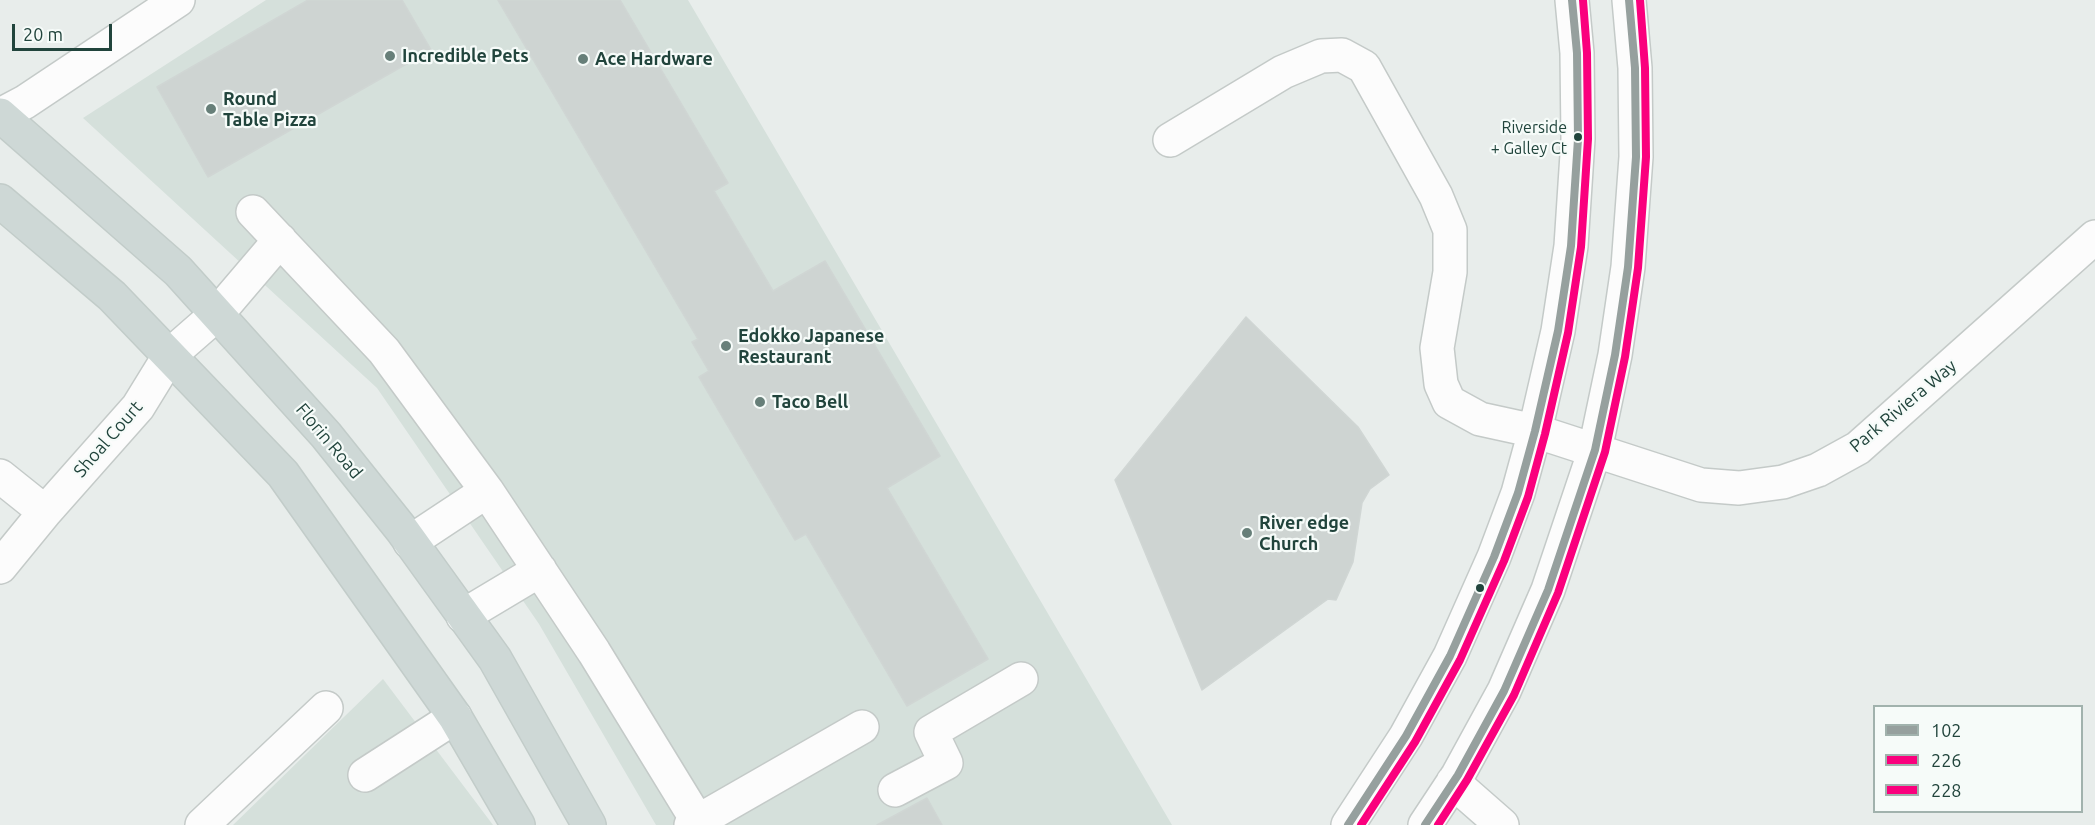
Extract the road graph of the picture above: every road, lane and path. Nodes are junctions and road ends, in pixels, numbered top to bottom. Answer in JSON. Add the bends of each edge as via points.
{"nodes":[{"id":1,"x":178,"y":0,"type":"edge"},
{"id":2,"x":1572,"y":0,"type":"edge"},
{"id":3,"x":1629,"y":0,"type":"edge"},
{"id":4,"x":0,"y":115,"type":"edge"},
{"id":5,"x":1170,"y":140,"type":"dead end"},
{"id":6,"x":0,"y":201,"type":"edge"},
{"id":7,"x":253,"y":212,"type":"dead end"},
{"id":8,"x":280,"y":240,"type":"junction"},
{"id":9,"x":2090,"y":252,"type":"edge"},
{"id":10,"x":217,"y":314,"type":"junction"},
{"id":11,"x":170,"y":355,"type":"junction"},
{"id":12,"x":1535,"y":431,"type":"junction"},
{"id":13,"x":1595,"y":450,"type":"junction"},
{"id":14,"x":0,"y":476,"type":"edge"},
{"id":15,"x":487,"y":491,"type":"junction"},
{"id":16,"x":45,"y":512,"type":"junction"},
{"id":17,"x":410,"y":542,"type":"junction"},
{"id":18,"x":0,"y":567,"type":"edge"},
{"id":19,"x":540,"y":570,"type":"junction"},
{"id":20,"x":463,"y":616,"type":"junction"},
{"id":21,"x":1021,"y":679,"type":"dead end"},
{"id":22,"x":327,"y":708,"type":"dead end"},
{"id":23,"x":455,"y":717,"type":"junction"},
{"id":24,"x":862,"y":728,"type":"dead end"},
{"id":25,"x":365,"y":775,"type":"dead end"},
{"id":26,"x":1453,"y":782,"type":"junction"},
{"id":27,"x":895,"y":790,"type":"dead end"},
{"id":28,"x":696,"y":823,"type":"edge"},
{"id":29,"x":202,"y":825,"type":"edge"},
{"id":30,"x":518,"y":825,"type":"edge"},
{"id":31,"x":589,"y":825,"type":"edge"},
{"id":32,"x":1348,"y":825,"type":"edge"},
{"id":33,"x":1425,"y":825,"type":"edge"},
{"id":34,"x":1503,"y":825,"type":"edge"}],
"edges":[{"from":1,"to":4,"type":"street"},
{"from":2,"to":12,"type":"street","via":[[1578,139],[1571,246],[1558,331]]},
{"from":3,"to":13,"type":"street","via":[[1636,158],[1628,267]]},
{"from":4,"to":10,"type":"main road","name":"Florin Road","via":[[140,235]]},
{"from":5,"to":12,"type":"street","name":"Park Riviera Way","via":[[1283,72],[1321,56],[1342,55],[1364,67],[1436,196],[1450,230],[1450,272],[1437,348],[1441,384],[1449,402],[1480,419]]},
{"from":6,"to":11,"type":"main road","via":[[112,296]]},
{"from":7,"to":8,"type":"street"},
{"from":8,"to":10,"type":"street","name":"Shoal Court"},
{"from":8,"to":15,"type":"street","via":[[384,351]]},
{"from":9,"to":13,"type":"street","name":"Park Riviera Way","via":[[1858,448],[1818,470],[1772,484],[1739,488],[1701,485]]},
{"from":10,"to":11,"type":"street","name":"Shoal Court"},
{"from":10,"to":17,"type":"main road","name":"Florin Road","via":[[326,435]]},
{"from":11,"to":16,"type":"street","name":"Shoal Court","via":[[138,407]]},
{"from":11,"to":23,"type":"main road","via":[[283,474]]},
{"from":12,"to":13,"type":"street","name":"Park Riviera Way"},
{"from":12,"to":32,"type":"street","via":[[1518,493],[1494,557],[1450,656],[1406,736]]},
{"from":13,"to":26,"type":"street","via":[[1548,590],[1503,691]]},
{"from":14,"to":16,"type":"street"},
{"from":15,"to":17,"type":"street"},
{"from":15,"to":19,"type":"street"},
{"from":16,"to":18,"type":"street","name":"Shoal Court"},
{"from":17,"to":20,"type":"main road","name":"Florin Road"},
{"from":19,"to":20,"type":"street"},
{"from":19,"to":28,"type":"street"},
{"from":20,"to":31,"type":"main road","name":"Florin Road","via":[[495,659]]},
{"from":21,"to":27,"type":"street","via":[[931,732],[946,763]]},
{"from":22,"to":29,"type":"street"},
{"from":23,"to":25,"type":"street"},
{"from":23,"to":30,"type":"main road"},
{"from":24,"to":28,"type":"street"},
{"from":26,"to":33,"type":"street"},
{"from":26,"to":34,"type":"street"}]}
